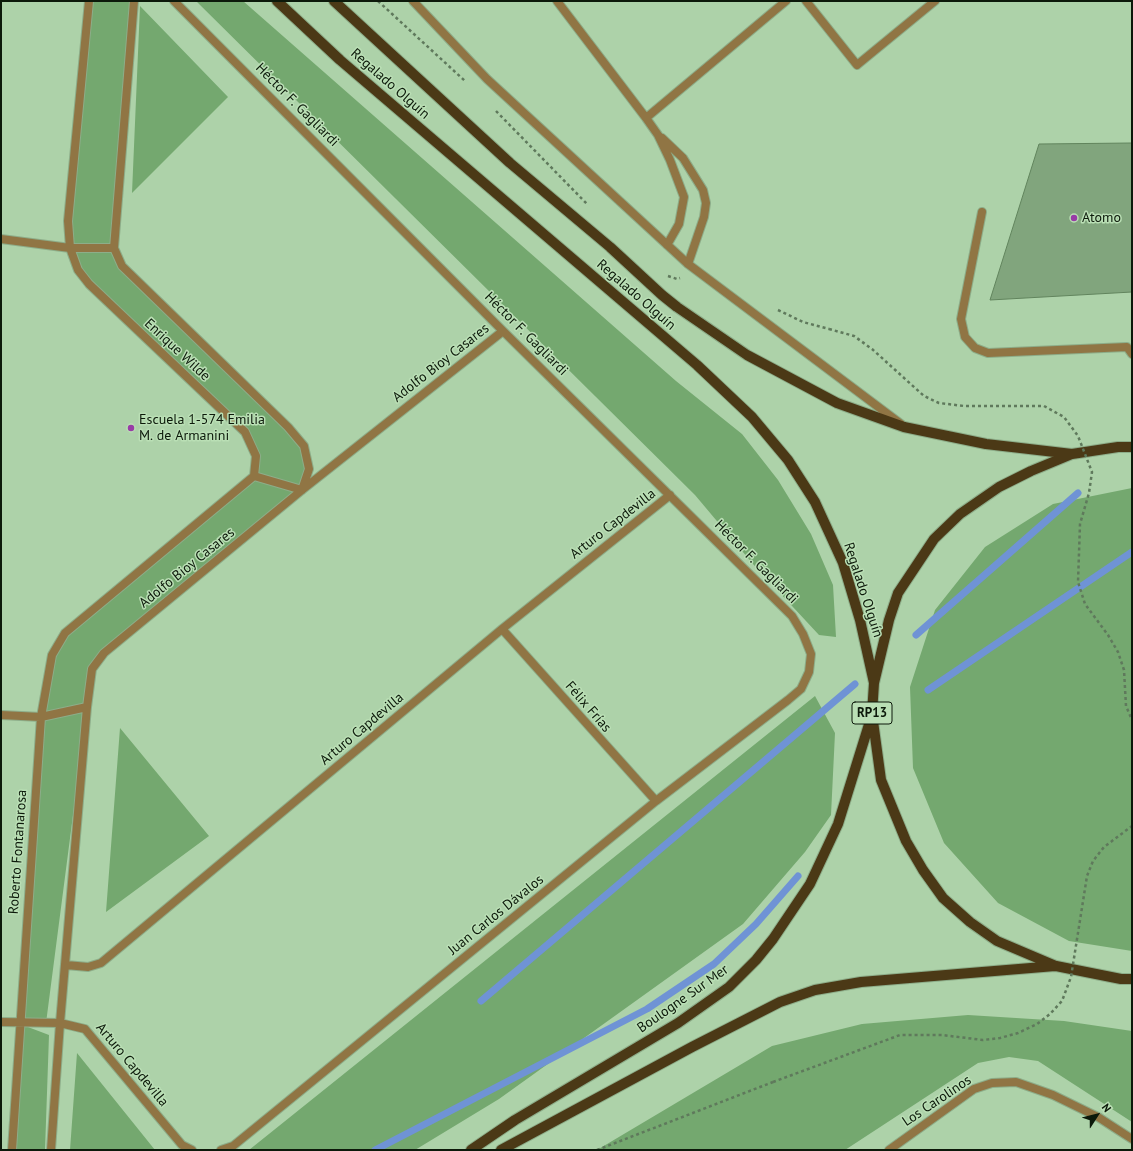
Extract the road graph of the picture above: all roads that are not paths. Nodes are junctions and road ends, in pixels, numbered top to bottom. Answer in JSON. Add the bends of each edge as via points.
{"nodes":[{"id":1,"x":89,"y":1,"type":"edge"},
{"id":2,"x":134,"y":1,"type":"edge"},
{"id":3,"x":174,"y":1,"type":"edge"},
{"id":4,"x":277,"y":1,"type":"edge"},
{"id":5,"x":334,"y":1,"type":"edge"},
{"id":6,"x":413,"y":1,"type":"edge"},
{"id":7,"x":557,"y":1,"type":"edge"},
{"id":8,"x":786,"y":1,"type":"edge"},
{"id":9,"x":806,"y":1,"type":"edge"},
{"id":10,"x":935,"y":1,"type":"edge"},
{"id":11,"x":646,"y":118,"type":"junction"},
{"id":12,"x":658,"y":135,"type":"junction"},
{"id":13,"x":982,"y":212,"type":"dead end"},
{"id":14,"x":1,"y":238,"type":"edge"},
{"id":15,"x":667,"y":245,"type":"junction"},
{"id":16,"x":70,"y":248,"type":"junction"},
{"id":17,"x":114,"y":248,"type":"junction"},
{"id":18,"x":688,"y":264,"type":"junction"},
{"id":19,"x":503,"y":331,"type":"junction"},
{"id":20,"x":1132,"y":354,"type":"edge"},
{"id":21,"x":904,"y":427,"type":"junction"},
{"id":22,"x":1132,"y":447,"type":"edge"},
{"id":23,"x":1072,"y":454,"type":"junction"},
{"id":24,"x":254,"y":476,"type":"junction"},
{"id":25,"x":302,"y":490,"type":"junction"},
{"id":26,"x":670,"y":495,"type":"junction"},
{"id":27,"x":502,"y":628,"type":"junction"},
{"id":28,"x":874,"y":683,"type":"junction"},
{"id":29,"x":788,"y":700,"type":"joint"},
{"id":30,"x":86,"y":707,"type":"junction"},
{"id":31,"x":872,"y":714,"type":"junction"},
{"id":32,"x":1,"y":715,"type":"edge"},
{"id":33,"x":41,"y":718,"type":"junction"},
{"id":34,"x":656,"y":801,"type":"junction"},
{"id":35,"x":66,"y":965,"type":"junction"},
{"id":36,"x":1056,"y":966,"type":"junction"},
{"id":37,"x":1132,"y":979,"type":"edge"},
{"id":38,"x":1,"y":1022,"type":"edge"},
{"id":39,"x":19,"y":1023,"type":"junction"},
{"id":40,"x":60,"y":1023,"type":"junction"},
{"id":41,"x":1132,"y":1139,"type":"edge"},
{"id":42,"x":12,"y":1150,"type":"edge"},
{"id":43,"x":51,"y":1150,"type":"edge"},
{"id":44,"x":192,"y":1150,"type":"edge"},
{"id":45,"x":221,"y":1150,"type":"edge"},
{"id":46,"x":471,"y":1150,"type":"edge"},
{"id":47,"x":501,"y":1150,"type":"edge"},
{"id":48,"x":889,"y":1150,"type":"edge"}],
"edges":[{"from":1,"to":16,"type":"street","name":"Enrique Wilde","via":[[68,221]]},
{"from":2,"to":17,"type":"street","name":"Enrique Wilde"},
{"from":3,"to":19,"type":"street","name":"Héctor F. Gagliardi"},
{"from":4,"to":28,"type":"main road","name":"Regalado Olguín","via":[[340,60],[697,365],[752,417],[788,460],[815,502],[843,563],[860,620]]},
{"from":5,"to":21,"type":"main road","name":"Regalado Olguín","via":[[510,163],[610,247],[676,307],[747,355],[793,380],[837,402]]},
{"from":6,"to":15,"type":"street","via":[[487,79]]},
{"from":7,"to":11,"type":"street"},
{"from":8,"to":11,"type":"street"},
{"from":9,"to":10,"type":"street","via":[[857,65]]},
{"from":11,"to":12,"type":"street"},
{"from":12,"to":15,"type":"street","via":[[684,197],[679,224]]},
{"from":12,"to":18,"type":"street","via":[[683,158],[703,190],[706,203],[704,217]]},
{"from":13,"to":20,"type":"street","via":[[961,319],[965,337],[975,348],[988,353],[1127,347]]},
{"from":14,"to":16,"type":"street"},
{"from":15,"to":18,"type":"street"},
{"from":16,"to":17,"type":"street"},
{"from":16,"to":24,"type":"street","name":"Enrique Wilde","via":[[78,270],[89,284],[246,432],[256,456]]},
{"from":17,"to":25,"type":"street","name":"Enrique Wilde","via":[[122,266],[288,427],[304,446],[309,469]]},
{"from":18,"to":21,"type":"street"},
{"from":19,"to":25,"type":"street","name":"Adolfo Bioy Casares"},
{"from":19,"to":26,"type":"street","name":"Héctor F. Gagliardi"},
{"from":21,"to":23,"type":"main road","name":"Regalado Olguín","via":[[986,444]]},
{"from":22,"to":23,"type":"main road","number":"RP13","via":[[1118,446]]},
{"from":23,"to":28,"type":"main road","number":"RP13","via":[[999,487],[960,514],[934,539],[898,593],[888,620]]},
{"from":24,"to":25,"type":"street"},
{"from":24,"to":33,"type":"street","name":"Roberto Fontanarosa","via":[[65,633],[52,655]]},
{"from":25,"to":30,"type":"street","name":"Adolfo Bioy Casares","via":[[104,652],[92,669]]},
{"from":26,"to":27,"type":"street","name":"Arturo Capdevilla"},
{"from":26,"to":29,"type":"street","name":"Héctor F. Gagliardi","via":[[792,616],[803,634],[811,654],[809,672],[801,689]]},
{"from":27,"to":34,"type":"street","name":"Félix Frías"},
{"from":27,"to":35,"type":"street","name":"Arturo Capdevilla","via":[[101,963],[88,968]]},
{"from":28,"to":31,"type":"main road","number":"RP13"},
{"from":29,"to":34,"type":"street","name":"Juan Carlos Dávalos"},
{"from":30,"to":33,"type":"street"},
{"from":30,"to":35,"type":"street"},
{"from":31,"to":36,"type":"main road","number":"RP13","via":[[881,780],[906,841],[923,870],[944,898],[970,922],[997,940]]},
{"from":31,"to":46,"type":"main road","name":"Boulogne Sur Mer","number":"RP13","via":[[838,824],[810,884],[756,960],[729,987],[678,1023],[515,1120]]},
{"from":32,"to":33,"type":"street"},
{"from":33,"to":39,"type":"street","name":"Roberto Fontanarosa"},
{"from":34,"to":45,"type":"street","name":"Juan Carlos Dávalos","via":[[233,1146]]},
{"from":35,"to":40,"type":"street"},
{"from":36,"to":37,"type":"main road","number":"RP13"},
{"from":36,"to":47,"type":"main road","number":"RP13","via":[[861,982],[815,990],[780,1002]]},
{"from":38,"to":39,"type":"street","name":"Arturo Capdevilla"},
{"from":39,"to":40,"type":"street","name":"Arturo Capdevilla"},
{"from":39,"to":42,"type":"street","name":"Roberto Fontanarosa"},
{"from":40,"to":43,"type":"street"},
{"from":40,"to":44,"type":"street","name":"Arturo Capdevilla","via":[[85,1029],[182,1146]]},
{"from":41,"to":48,"type":"street","name":"Los Carolinos","via":[[1098,1117],[1053,1095],[1016,1082],[1008,1082],[992,1083],[974,1089]]}]}
